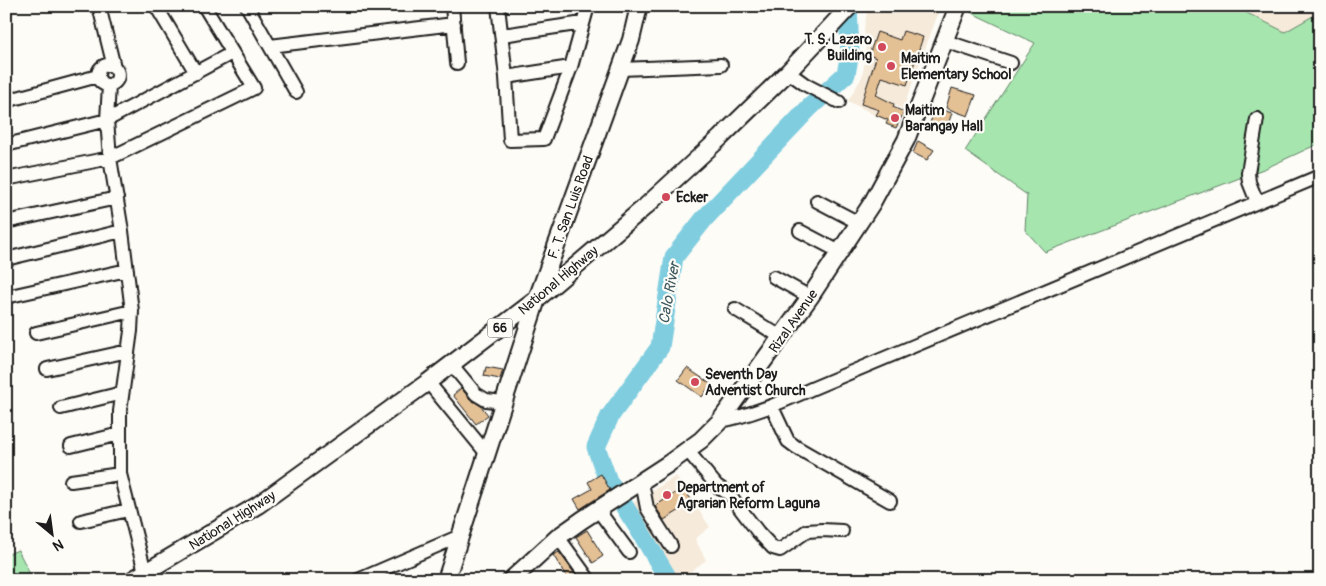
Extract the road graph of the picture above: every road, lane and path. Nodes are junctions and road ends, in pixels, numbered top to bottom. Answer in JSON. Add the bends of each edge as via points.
{"nodes":[{"id":1,"x":99,"y":6,"type":"edge"},
{"id":2,"x":156,"y":6,"type":"edge"},
{"id":3,"x":204,"y":6,"type":"edge"},
{"id":4,"x":247,"y":6,"type":"edge"},
{"id":5,"x":452,"y":6,"type":"edge"},
{"id":6,"x":498,"y":6,"type":"edge"},
{"id":7,"x":588,"y":6,"type":"edge"},
{"id":8,"x":639,"y":6,"type":"edge"},
{"id":9,"x":850,"y":6,"type":"edge"},
{"id":10,"x":958,"y":6,"type":"edge"},
{"id":11,"x":583,"y":23,"type":"junction"},
{"id":12,"x":454,"y":24,"type":"junction"},
{"id":13,"x":502,"y":35,"type":"junction"},
{"id":14,"x":945,"y":42,"type":"junction"},
{"id":15,"x":270,"y":46,"type":"junction"},
{"id":16,"x":232,"y":53,"type":"junction"},
{"id":17,"x":457,"y":63,"type":"dead end"},
{"id":18,"x":1011,"y":63,"type":"dead end"},
{"id":19,"x":721,"y":65,"type":"dead end"},
{"id":20,"x":571,"y":67,"type":"junction"},
{"id":21,"x":114,"y":68,"type":"junction"},
{"id":22,"x":621,"y":70,"type":"junction"},
{"id":23,"x":788,"y":72,"type":"junction"},
{"id":24,"x":196,"y":73,"type":"junction"},
{"id":25,"x":98,"y":76,"type":"junction"},
{"id":26,"x":506,"y":77,"type":"junction"},
{"id":27,"x":109,"y":85,"type":"junction"},
{"id":28,"x":296,"y":92,"type":"dead end"},
{"id":29,"x":6,"y":101,"type":"edge"},
{"id":30,"x":839,"y":102,"type":"dead end"},
{"id":31,"x":1258,"y":119,"type":"dead end"},
{"id":32,"x":107,"y":120,"type":"junction"},
{"id":33,"x":6,"y":145,"type":"edge"},
{"id":34,"x":110,"y":158,"type":"junction"},
{"id":35,"x":1320,"y":176,"type":"edge"},
{"id":36,"x":6,"y":179,"type":"edge"},
{"id":37,"x":117,"y":198,"type":"junction"},
{"id":38,"x":817,"y":201,"type":"dead end"},
{"id":39,"x":1257,"y":202,"type":"junction"},
{"id":40,"x":6,"y":222,"type":"edge"},
{"id":41,"x":859,"y":224,"type":"junction"},
{"id":42,"x":122,"y":231,"type":"junction"},
{"id":43,"x":800,"y":231,"type":"dead end"},
{"id":44,"x":840,"y":252,"type":"junction"},
{"id":45,"x":6,"y":259,"type":"edge"},
{"id":46,"x":127,"y":270,"type":"junction"},
{"id":47,"x":774,"y":276,"type":"dead end"},
{"id":48,"x":6,"y":297,"type":"edge"},
{"id":49,"x":810,"y":297,"type":"junction"},
{"id":50,"x":537,"y":299,"type":"junction"},
{"id":51,"x":735,"y":309,"type":"dead end"},
{"id":52,"x":132,"y":311,"type":"junction"},
{"id":53,"x":36,"y":333,"type":"dead end"},
{"id":54,"x":781,"y":337,"type":"junction"},
{"id":55,"x":128,"y":351,"type":"junction"},
{"id":56,"x":452,"y":364,"type":"junction"},
{"id":57,"x":46,"y":369,"type":"dead end"},
{"id":58,"x":428,"y":382,"type":"junction"},
{"id":59,"x":122,"y":393,"type":"junction"},
{"id":60,"x":503,"y":402,"type":"junction"},
{"id":61,"x":772,"y":407,"type":"junction"},
{"id":62,"x":60,"y":408,"type":"dead end"},
{"id":63,"x":720,"y":422,"type":"junction"},
{"id":64,"x":120,"y":434,"type":"junction"},
{"id":65,"x":71,"y":446,"type":"dead end"},
{"id":66,"x":687,"y":450,"type":"junction"},
{"id":67,"x":487,"y":454,"type":"junction"},
{"id":68,"x":120,"y":474,"type":"junction"},
{"id":69,"x":71,"y":481,"type":"dead end"},
{"id":70,"x":637,"y":485,"type":"junction"},
{"id":71,"x":890,"y":501,"type":"dead end"},
{"id":72,"x":603,"y":507,"type":"junction"},
{"id":73,"x":128,"y":510,"type":"junction"},
{"id":74,"x":81,"y":521,"type":"dead end"},
{"id":75,"x":842,"y":531,"type":"dead end"},
{"id":76,"x":460,"y":536,"type":"junction"},
{"id":77,"x":558,"y":537,"type":"junction"},
{"id":78,"x":671,"y":546,"type":"dead end"},
{"id":79,"x":629,"y":552,"type":"dead end"},
{"id":80,"x":144,"y":576,"type":"edge"},
{"id":81,"x":358,"y":580,"type":"edge"},
{"id":82,"x":446,"y":580,"type":"edge"},
{"id":83,"x":511,"y":580,"type":"edge"},
{"id":84,"x":590,"y":580,"type":"edge"}],
"edges":[{"from":1,"to":21,"type":"street"},
{"from":2,"to":24,"type":"street"},
{"from":3,"to":16,"type":"street"},
{"from":4,"to":15,"type":"street"},
{"from":5,"to":12,"type":"street"},
{"from":6,"to":13,"type":"street"},
{"from":7,"to":11,"type":"street"},
{"from":8,"to":22,"type":"main road","name":"F. T. San Luis Road"},
{"from":9,"to":23,"type":"main road","name":"National Highway","number":"66"},
{"from":10,"to":14,"type":"main road","name":"Rizal Avenue"},
{"from":11,"to":13,"type":"street"},
{"from":11,"to":20,"type":"street"},
{"from":12,"to":15,"type":"street"},
{"from":12,"to":17,"type":"street"},
{"from":13,"to":26,"type":"street"},
{"from":14,"to":18,"type":"street"},
{"from":14,"to":41,"type":"main road","name":"Rizal Avenue","via":[[906,140]]},
{"from":15,"to":28,"type":"street"},
{"from":16,"to":24,"type":"street"},
{"from":16,"to":34,"type":"street","via":[[254,88]]},
{"from":19,"to":22,"type":"street"},
{"from":20,"to":26,"type":"street"},
{"from":20,"to":26,"type":"street","via":[[544,139],[510,140]]},
{"from":21,"to":25,"type":"street","via":[[104,66]]},
{"from":21,"to":27,"type":"street","via":[[118,78]]},
{"from":22,"to":50,"type":"main road","name":"F. T. San Luis Road"},
{"from":23,"to":30,"type":"street"},
{"from":23,"to":50,"type":"main road","name":"National Highway","number":"66","via":[[646,206]]},
{"from":24,"to":32,"type":"street"},
{"from":25,"to":27,"type":"street"},
{"from":25,"to":29,"type":"street"},
{"from":27,"to":32,"type":"street"},
{"from":31,"to":39,"type":"street","via":[[1248,173]]},
{"from":32,"to":33,"type":"street"},
{"from":32,"to":34,"type":"street"},
{"from":34,"to":36,"type":"street"},
{"from":34,"to":37,"type":"street"},
{"from":35,"to":39,"type":"street"},
{"from":37,"to":40,"type":"street"},
{"from":37,"to":42,"type":"street"},
{"from":38,"to":41,"type":"street"},
{"from":39,"to":61,"type":"street"},
{"from":41,"to":44,"type":"main road","name":"Rizal Avenue"},
{"from":42,"to":45,"type":"street"},
{"from":42,"to":46,"type":"street"},
{"from":43,"to":44,"type":"street"},
{"from":44,"to":49,"type":"main road","name":"Rizal Avenue"},
{"from":46,"to":48,"type":"street"},
{"from":46,"to":52,"type":"street"},
{"from":47,"to":49,"type":"street"},
{"from":49,"to":54,"type":"main road","name":"Rizal Avenue"},
{"from":50,"to":56,"type":"main road","name":"National Highway","number":"66"},
{"from":50,"to":60,"type":"main road","name":"F. T. San Luis Road"},
{"from":51,"to":54,"type":"street"},
{"from":52,"to":53,"type":"street"},
{"from":52,"to":55,"type":"street"},
{"from":54,"to":63,"type":"main road","name":"Rizal Avenue"},
{"from":55,"to":57,"type":"street"},
{"from":55,"to":59,"type":"street"},
{"from":56,"to":58,"type":"main road","name":"National Highway","number":"66"},
{"from":56,"to":60,"type":"street","via":[[476,394],[486,400]]},
{"from":58,"to":67,"type":"street"},
{"from":58,"to":80,"type":"main road","name":"National Highway","number":"66","via":[[258,505]]},
{"from":59,"to":62,"type":"street"},
{"from":59,"to":64,"type":"street"},
{"from":60,"to":67,"type":"main road","name":"F. T. San Luis Road"},
{"from":61,"to":63,"type":"street"},
{"from":61,"to":71,"type":"street","via":[[788,441]]},
{"from":63,"to":66,"type":"main road","name":"Rizal Avenue"},
{"from":64,"to":65,"type":"street"},
{"from":64,"to":68,"type":"street"},
{"from":66,"to":70,"type":"main road","name":"Rizal Avenue"},
{"from":66,"to":75,"type":"street","via":[[717,486],[729,494],[773,548],[780,550],[807,532]]},
{"from":67,"to":76,"type":"main road","name":"F. T. San Luis Road"},
{"from":68,"to":69,"type":"street"},
{"from":68,"to":73,"type":"street"},
{"from":70,"to":72,"type":"main road","name":"Rizal Avenue"},
{"from":70,"to":78,"type":"street"},
{"from":72,"to":77,"type":"main road","name":"Rizal Avenue"},
{"from":72,"to":79,"type":"street"},
{"from":73,"to":74,"type":"street"},
{"from":73,"to":80,"type":"street"},
{"from":76,"to":81,"type":"street"},
{"from":76,"to":82,"type":"main road","name":"F. T. San Luis Road"},
{"from":77,"to":83,"type":"main road","name":"Rizal Avenue"},
{"from":77,"to":84,"type":"street"}]}
